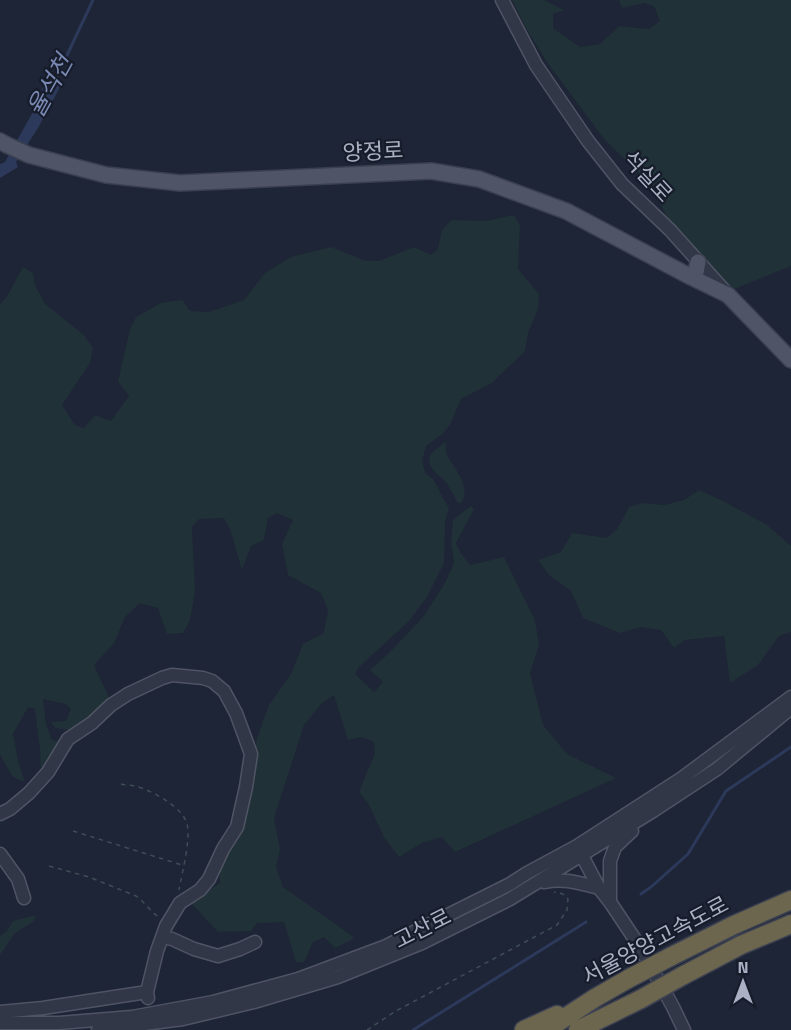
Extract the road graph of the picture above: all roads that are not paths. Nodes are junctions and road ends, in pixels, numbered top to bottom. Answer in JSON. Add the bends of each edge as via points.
{"nodes":[{"id":1,"x":502,"y":0,"type":"edge"},
{"id":2,"x":4,"y":143,"type":"edge"},
{"id":3,"x":698,"y":262,"type":"junction"},
{"id":4,"x":691,"y":277,"type":"junction"},
{"id":5,"x":728,"y":295,"type":"junction"},
{"id":6,"x":791,"y":360,"type":"edge"},
{"id":7,"x":791,"y":697,"type":"edge"},
{"id":8,"x":791,"y":708,"type":"edge"},
{"id":9,"x":653,"y":811,"type":"junction"},
{"id":10,"x":0,"y":814,"type":"edge"},
{"id":11,"x":579,"y":850,"type":"junction"},
{"id":12,"x":0,"y":854,"type":"edge"},
{"id":13,"x":540,"y":883,"type":"junction"},
{"id":14,"x":599,"y":888,"type":"junction"},
{"id":15,"x":24,"y":898,"type":"dead end"},
{"id":16,"x":791,"y":900,"type":"edge"},
{"id":17,"x":610,"y":902,"type":"junction"},
{"id":18,"x":791,"y":924,"type":"edge"},
{"id":19,"x":162,"y":937,"type":"junction"},
{"id":20,"x":255,"y":942,"type":"dead end"},
{"id":21,"x":595,"y":998,"type":"junction"},
{"id":22,"x":0,"y":1012,"type":"edge"},
{"id":23,"x":0,"y":1023,"type":"edge"},
{"id":24,"x":98,"y":1030,"type":"edge"},
{"id":25,"x":524,"y":1030,"type":"edge"},
{"id":26,"x":546,"y":1030,"type":"edge"},
{"id":27,"x":578,"y":1030,"type":"edge"},
{"id":28,"x":684,"y":1030,"type":"edge"}],
"edges":[{"from":1,"to":3,"type":"street","name":"석실로","via":[[536,64],[588,141],[621,183]]},
{"from":2,"to":4,"type":"main road","name":"양정로","via":[[30,155],[106,175],[180,183],[431,171],[479,178],[566,212]]},
{"from":3,"to":4,"type":"main road"},
{"from":3,"to":5,"type":"street","name":"석실로"},
{"from":4,"to":5,"type":"main road","name":"양정로"},
{"from":5,"to":6,"type":"main road","name":"석실로"},
{"from":7,"to":11,"type":"street","name":"고산로"},
{"from":8,"to":9,"type":"street","name":"고산로","via":[[717,769]]},
{"from":9,"to":11,"type":"street","name":"고산로"},
{"from":9,"to":17,"type":"street","via":[[615,847],[610,861]]},
{"from":10,"to":19,"type":"street","via":[[29,793],[48,772],[68,739],[111,705],[172,675],[212,681],[224,691],[236,713],[251,754],[246,787],[237,827],[209,879],[180,903]]},
{"from":11,"to":13,"type":"street","name":"고산로"},
{"from":11,"to":14,"type":"street"},
{"from":11,"to":23,"type":"street","name":"고산로","via":[[386,946],[298,979],[213,1002],[132,1017]]},
{"from":12,"to":15,"type":"street","via":[[18,879]]},
{"from":13,"to":14,"type":"street","via":[[570,880]]},
{"from":13,"to":24,"type":"street","name":"고산로","via":[[422,943],[338,977],[183,1019]]},
{"from":14,"to":17,"type":"street"},
{"from":16,"to":21,"type":"highway","name":"서울양양고속도로","bridge":true,"via":[[734,925]]},
{"from":17,"to":28,"type":"street","via":[[640,947]]},
{"from":18,"to":27,"type":"highway","name":"서울양양고속도로","bridge":true,"via":[[741,945]]},
{"from":19,"to":20,"type":"street","via":[[218,956]]},
{"from":19,"to":22,"type":"street","via":[[148,995]]},
{"from":21,"to":25,"type":"highway"},
{"from":21,"to":26,"type":"highway","name":"서울양양고속도로"}]}
